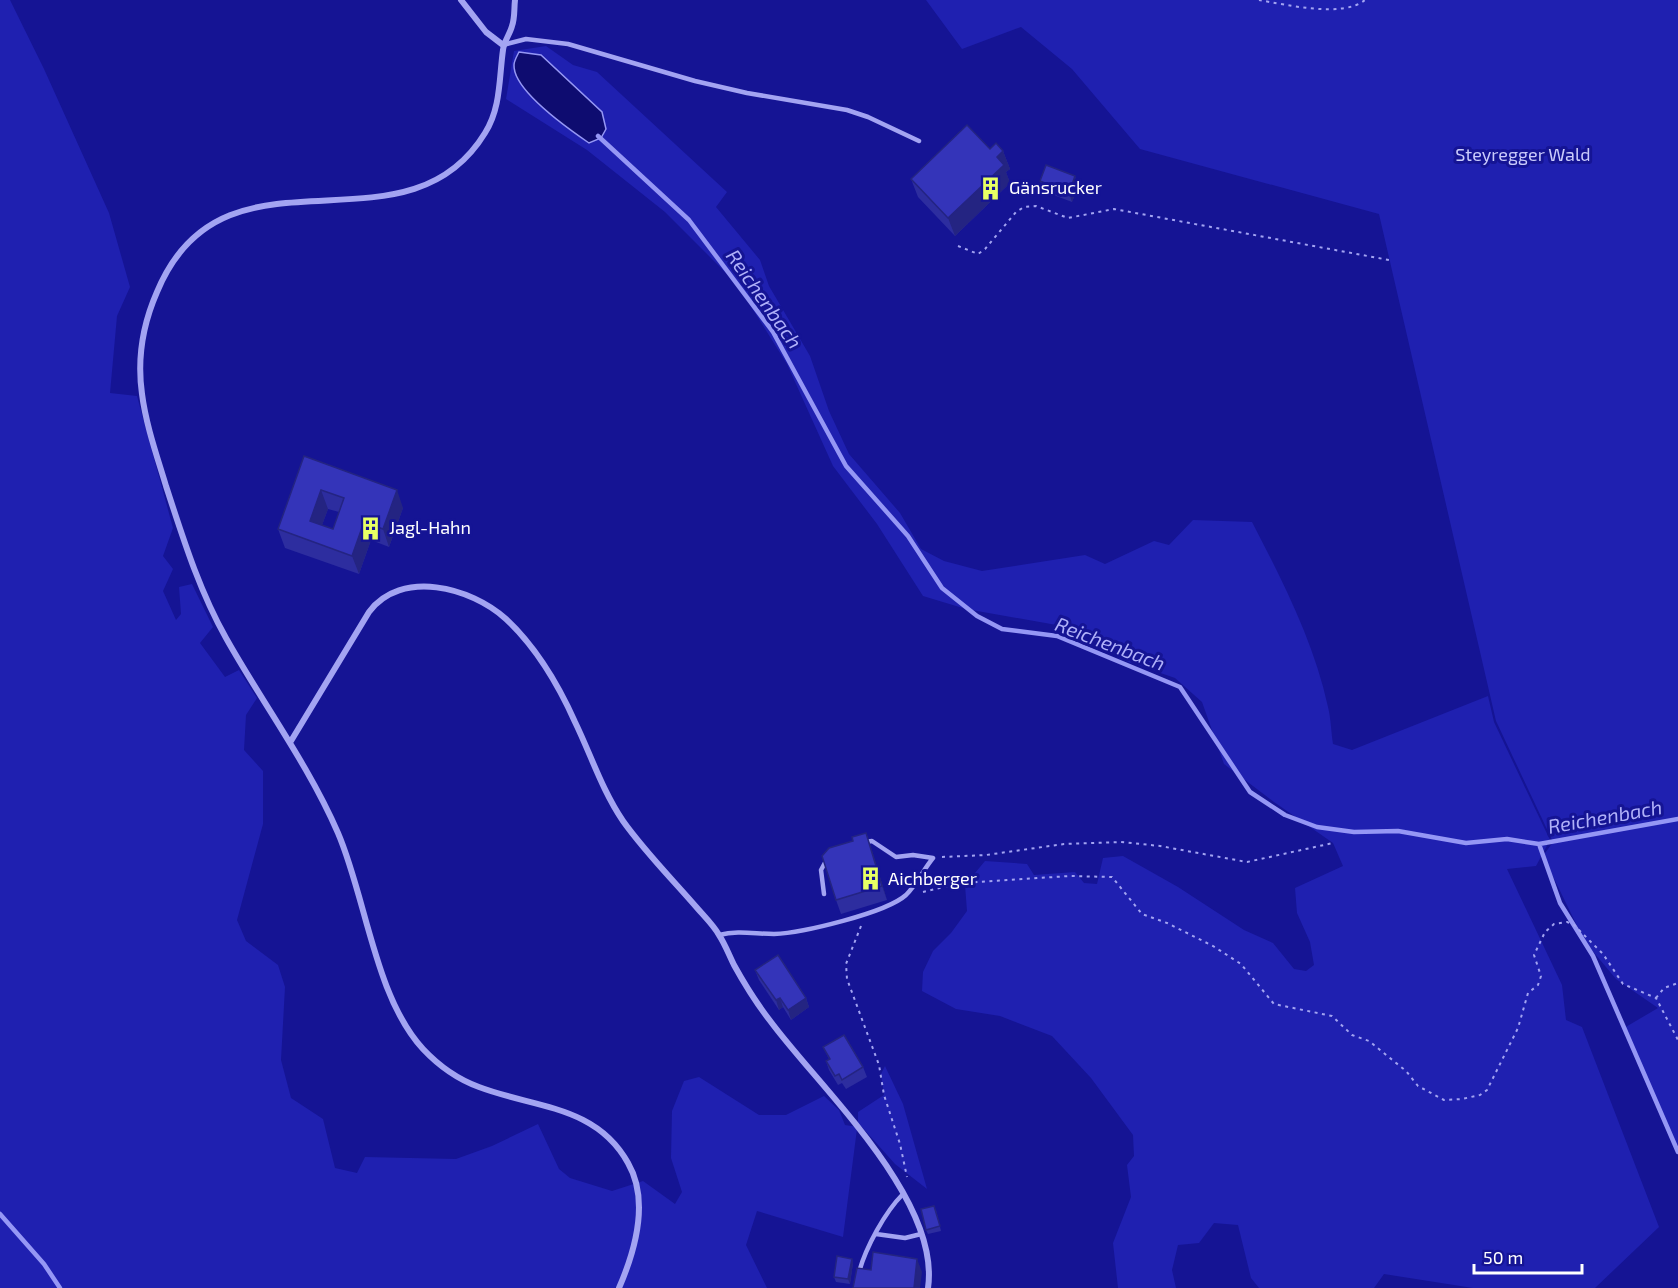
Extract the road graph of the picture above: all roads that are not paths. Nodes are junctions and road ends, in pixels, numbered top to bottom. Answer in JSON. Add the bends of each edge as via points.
{"nodes":[{"id":1,"x":461,"y":0,"type":"edge"},
{"id":2,"x":515,"y":0,"type":"edge"},
{"id":3,"x":503,"y":45,"type":"junction"},
{"id":4,"x":919,"y":141,"type":"dead end"},
{"id":5,"x":291,"y":741,"type":"junction"},
{"id":6,"x":861,"y":843,"type":"edge"},
{"id":7,"x":836,"y":855,"type":"edge"},
{"id":8,"x":824,"y":894,"type":"dead end"},
{"id":9,"x":719,"y":934,"type":"junction"},
{"id":10,"x":903,"y":1194,"type":"junction"},
{"id":11,"x":876,"y":1234,"type":"junction"},
{"id":12,"x":921,"y":1234,"type":"junction"},
{"id":13,"x":857,"y":1279,"type":"edge"},
{"id":14,"x":619,"y":1288,"type":"edge"},
{"id":15,"x":928,"y":1288,"type":"edge"}],
"edges":[{"from":1,"to":3,"type":"street","via":[[486,32]]},
{"from":2,"to":3,"type":"street","via":[[512,29]]},
{"from":3,"to":4,"type":"lane","via":[[526,39],[568,44],[737,91],[847,110]]},
{"from":3,"to":5,"type":"street","via":[[495,111],[486,133],[449,171],[410,191],[378,198],[274,204],[218,219],[194,236],[177,255],[149,312],[142,341],[142,394],[150,434],[189,560],[225,637]]},
{"from":5,"to":9,"type":"street","via":[[377,602],[390,593],[430,587],[471,596],[505,619],[546,665],[594,769],[624,822]]},
{"from":5,"to":14,"type":"street","via":[[339,835],[390,994],[420,1046],[457,1078],[586,1120],[619,1148],[630,1166],[638,1186],[639,1212],[634,1246]]},
{"from":6,"to":9,"type":"lane","via":[[872,841],[896,857],[933,858],[905,896],[868,913],[774,934]]},
{"from":7,"to":8,"type":"lane","via":[[827,859],[820,870]]},
{"from":9,"to":10,"type":"street","via":[[749,992],[874,1148]]},
{"from":10,"to":11,"type":"lane"},
{"from":10,"to":12,"type":"street"},
{"from":11,"to":12,"type":"lane","via":[[905,1238]]},
{"from":11,"to":13,"type":"lane"},
{"from":12,"to":15,"type":"street","via":[[929,1265]]}]}
